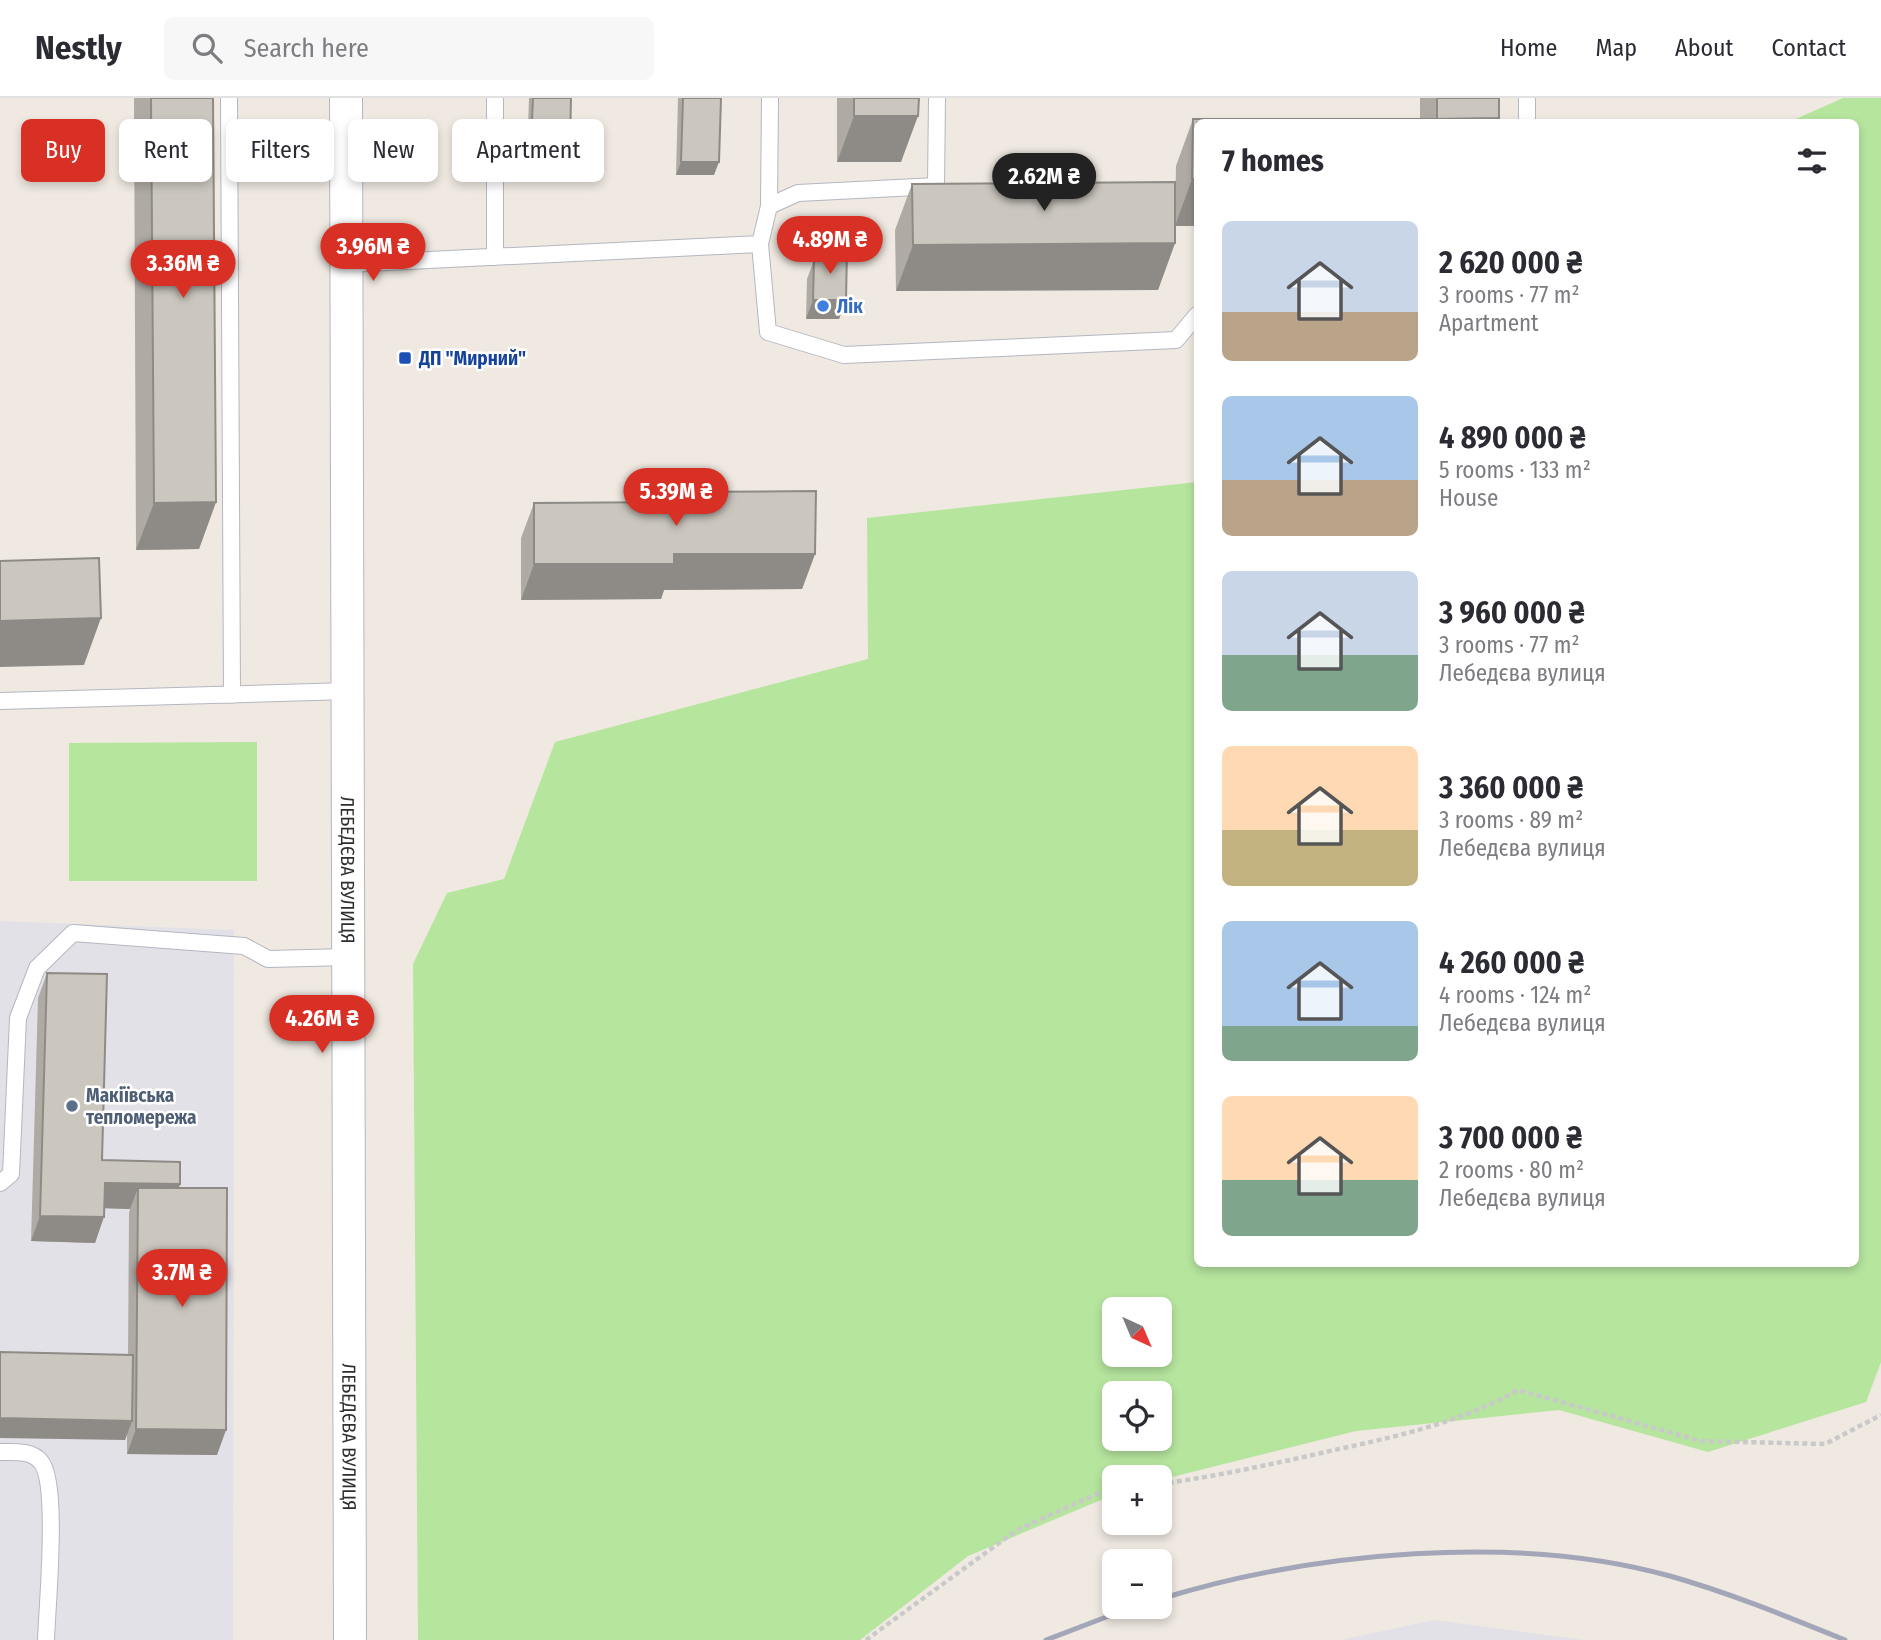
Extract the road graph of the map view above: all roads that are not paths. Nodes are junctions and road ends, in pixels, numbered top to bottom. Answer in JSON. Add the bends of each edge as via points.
{"nodes":[{"id":1,"x":229,"y":98,"type":"edge"},
{"id":2,"x":346,"y":98,"type":"edge"},
{"id":3,"x":495,"y":98,"type":"edge"},
{"id":4,"x":770,"y":98,"type":"edge"},
{"id":5,"x":937,"y":98,"type":"edge"},
{"id":6,"x":1527,"y":98,"type":"edge"},
{"id":7,"x":1527,"y":119,"type":"edge"},
{"id":8,"x":769,"y":205,"type":"junction"},
{"id":9,"x":760,"y":244,"type":"junction"},
{"id":10,"x":495,"y":257,"type":"junction"},
{"id":11,"x":347,"y":264,"type":"junction"},
{"id":12,"x":1194,"y":319,"type":"edge"},
{"id":13,"x":348,"y":691,"type":"junction"},
{"id":14,"x":232,"y":695,"type":"junction"},
{"id":15,"x":0,"y":702,"type":"edge"},
{"id":16,"x":348,"y":957,"type":"junction"},
{"id":17,"x":0,"y":1183,"type":"edge"},
{"id":18,"x":0,"y":1452,"type":"edge"},
{"id":19,"x":46,"y":1640,"type":"edge"},
{"id":20,"x":350,"y":1640,"type":"edge"}],
"edges":[{"from":1,"to":14,"type":"lane"},
{"from":2,"to":11,"type":"street","name":"ЛЕБЕДЄВА ВУЛИЦЯ"},
{"from":3,"to":10,"type":"lane"},
{"from":4,"to":8,"type":"lane"},
{"from":5,"to":8,"type":"lane","via":[[936,186],[798,193]]},
{"from":6,"to":7,"type":"lane"},
{"from":8,"to":9,"type":"lane"},
{"from":9,"to":10,"type":"lane"},
{"from":9,"to":12,"type":"lane","via":[[768,332],[844,355],[1177,340]]},
{"from":10,"to":11,"type":"lane"},
{"from":11,"to":13,"type":"street","name":"ЛЕБЕДЄВА ВУЛИЦЯ"},
{"from":13,"to":14,"type":"lane"},
{"from":13,"to":16,"type":"street","name":"ЛЕБЕДЄВА ВУЛИЦЯ"},
{"from":14,"to":15,"type":"lane"},
{"from":16,"to":17,"type":"lane","via":[[268,960],[244,946],[73,933],[37,968],[18,1017],[11,1174]]},
{"from":16,"to":20,"type":"street","name":"ЛЕБЕДЄВА ВУЛИЦЯ"},
{"from":18,"to":19,"type":"lane","via":[[26,1452],[41,1461],[51,1486]]}]}
